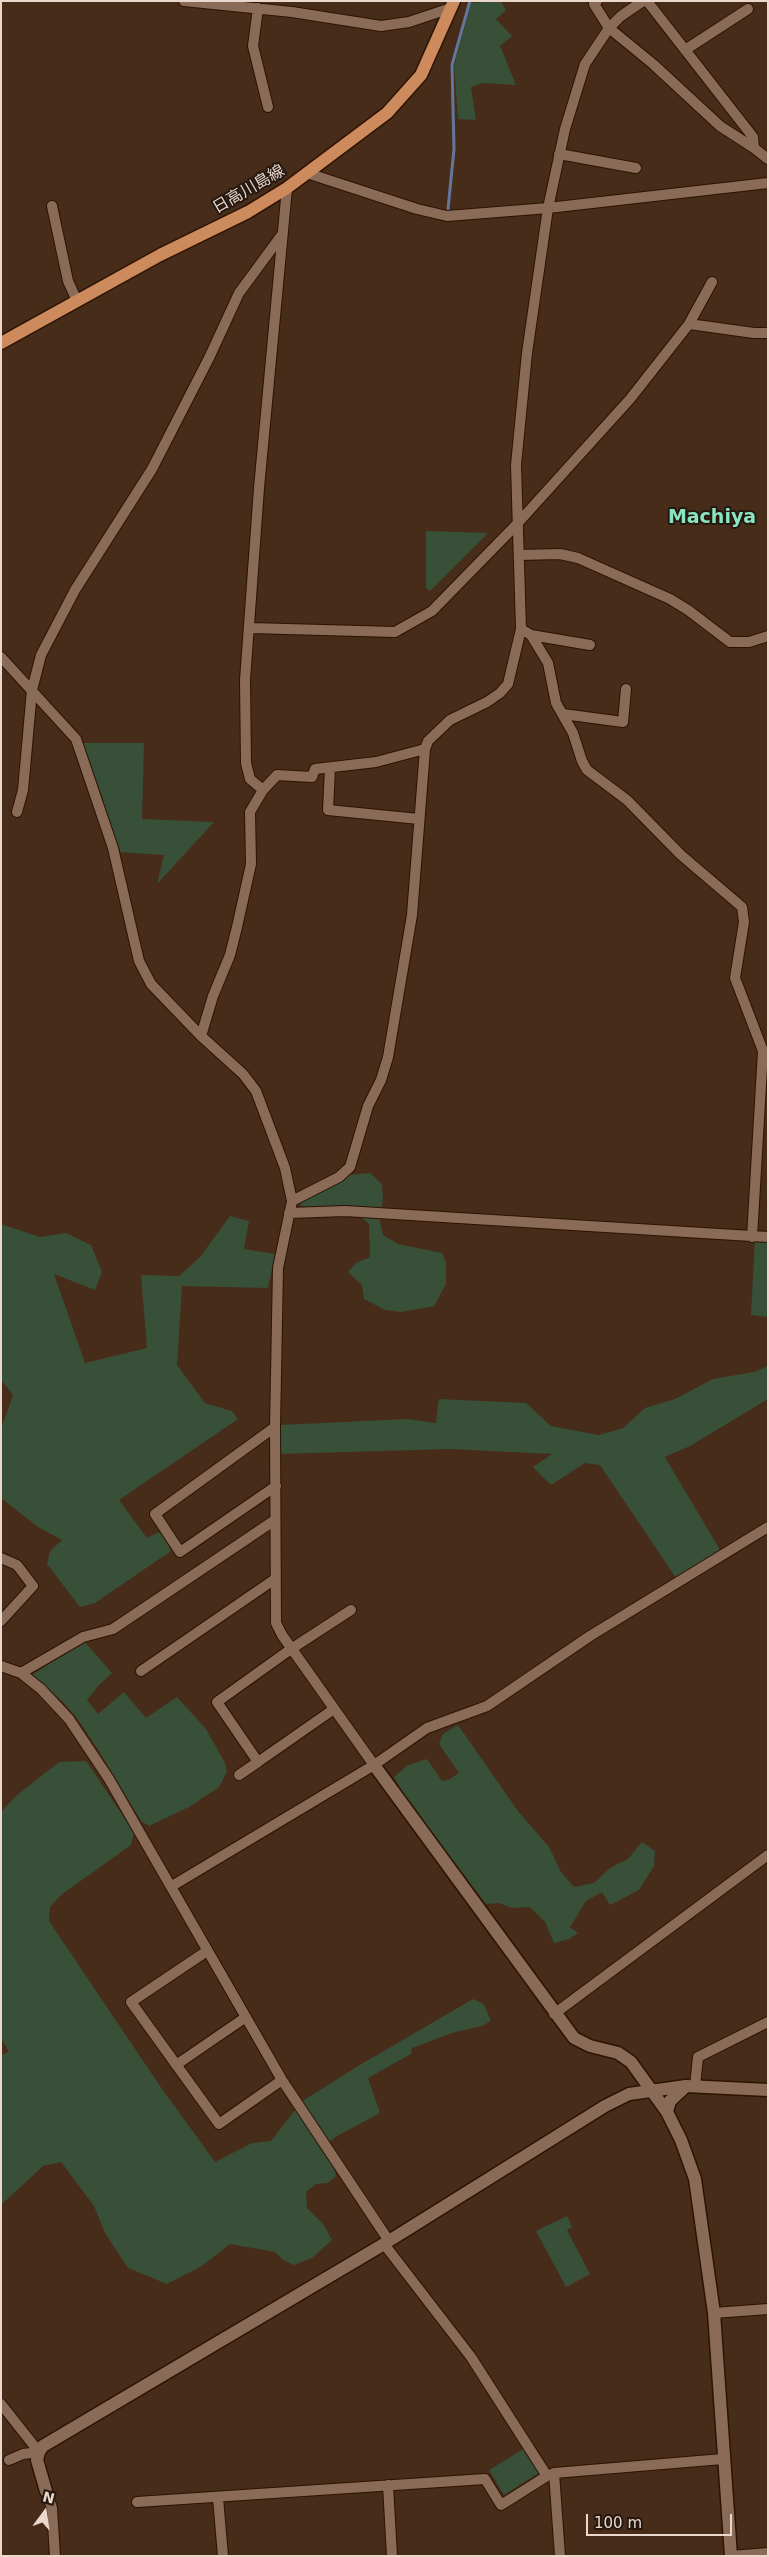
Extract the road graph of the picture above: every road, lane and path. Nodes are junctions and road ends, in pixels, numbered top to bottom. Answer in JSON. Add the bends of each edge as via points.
{"nodes":[{"id":1,"x":184,"y":1,"type":"edge"},
{"id":2,"x":596,"y":1,"type":"edge"},
{"id":3,"x":643,"y":1,"type":"edge"},
{"id":4,"x":647,"y":1,"type":"edge"},
{"id":5,"x":453,"y":5,"type":"edge"},
{"id":6,"x":258,"y":8,"type":"junction"},
{"id":7,"x":748,"y":9,"type":"dead end"},
{"id":8,"x":608,"y":28,"type":"junction"},
{"id":9,"x":685,"y":50,"type":"junction"},
{"id":10,"x":268,"y":107,"type":"dead end"},
{"id":11,"x":754,"y":148,"type":"junction"},
{"id":12,"x":559,"y":154,"type":"junction"},
{"id":13,"x":768,"y":159,"type":"edge"},
{"id":14,"x":636,"y":168,"type":"dead end"},
{"id":15,"x":307,"y":173,"type":"junction"},
{"id":16,"x":768,"y":183,"type":"edge"},
{"id":17,"x":286,"y":188,"type":"junction"},
{"id":18,"x":52,"y":206,"type":"dead end"},
{"id":19,"x":548,"y":208,"type":"junction"},
{"id":20,"x":281,"y":236,"type":"junction"},
{"id":21,"x":712,"y":282,"type":"dead end"},
{"id":22,"x":77,"y":301,"type":"junction"},
{"id":23,"x":689,"y":324,"type":"junction"},
{"id":24,"x":768,"y":333,"type":"edge"},
{"id":25,"x":1,"y":343,"type":"edge"},
{"id":26,"x":516,"y":524,"type":"junction"},
{"id":27,"x":519,"y":555,"type":"junction"},
{"id":28,"x":250,"y":628,"type":"junction"},
{"id":29,"x":521,"y":629,"type":"junction"},
{"id":30,"x":532,"y":635,"type":"junction"},
{"id":31,"x":768,"y":636,"type":"edge"},
{"id":32,"x":590,"y":644,"type":"dead end"},
{"id":33,"x":1,"y":657,"type":"edge"},
{"id":34,"x":626,"y":689,"type":"dead end"},
{"id":35,"x":32,"y":690,"type":"junction"},
{"id":36,"x":563,"y":714,"type":"junction"},
{"id":37,"x":425,"y":749,"type":"junction"},
{"id":38,"x":330,"y":768,"type":"junction"},
{"id":39,"x":263,"y":790,"type":"junction"},
{"id":40,"x":17,"y":812,"type":"dead end"},
{"id":41,"x":419,"y":819,"type":"junction"},
{"id":42,"x":201,"y":1036,"type":"junction"},
{"id":43,"x":292,"y":1201,"type":"junction"},
{"id":44,"x":289,"y":1213,"type":"junction"},
{"id":45,"x":752,"y":1236,"type":"junction"},
{"id":46,"x":768,"y":1238,"type":"edge"},
{"id":47,"x":275,"y":1427,"type":"junction"},
{"id":48,"x":276,"y":1486,"type":"junction"},
{"id":49,"x":275,"y":1520,"type":"junction"},
{"id":50,"x":768,"y":1527,"type":"edge"},
{"id":51,"x":1,"y":1558,"type":"edge"},
{"id":52,"x":275,"y":1579,"type":"junction"},
{"id":53,"x":351,"y":1610,"type":"dead end"},
{"id":54,"x":1,"y":1621,"type":"edge"},
{"id":55,"x":291,"y":1649,"type":"junction"},
{"id":56,"x":1,"y":1666,"type":"edge"},
{"id":57,"x":142,"y":1672,"type":"dead end"},
{"id":58,"x":22,"y":1674,"type":"junction"},
{"id":59,"x":334,"y":1709,"type":"junction"},
{"id":60,"x":258,"y":1762,"type":"junction"},
{"id":61,"x":374,"y":1765,"type":"junction"},
{"id":62,"x":239,"y":1775,"type":"dead end"},
{"id":63,"x":768,"y":1855,"type":"edge"},
{"id":64,"x":172,"y":1886,"type":"junction"},
{"id":65,"x":207,"y":1951,"type":"junction"},
{"id":66,"x":554,"y":2014,"type":"junction"},
{"id":67,"x":246,"y":2016,"type":"junction"},
{"id":68,"x":768,"y":2022,"type":"edge"},
{"id":69,"x":176,"y":2065,"type":"junction"},
{"id":70,"x":282,"y":2080,"type":"junction"},
{"id":71,"x":690,"y":2086,"type":"junction"},
{"id":72,"x":650,"y":2089,"type":"junction"},
{"id":73,"x":768,"y":2090,"type":"edge"},
{"id":74,"x":667,"y":2112,"type":"junction"},
{"id":75,"x":387,"y":2242,"type":"junction"},
{"id":76,"x":768,"y":2309,"type":"edge"},
{"id":77,"x":714,"y":2313,"type":"junction"},
{"id":78,"x":1,"y":2404,"type":"edge"},
{"id":79,"x":39,"y":2452,"type":"junction"},
{"id":80,"x":723,"y":2459,"type":"junction"},
{"id":81,"x":10,"y":2460,"type":"dead end"},
{"id":82,"x":550,"y":2474,"type":"junction"},
{"id":83,"x":388,"y":2485,"type":"junction"},
{"id":84,"x":46,"y":2491,"type":"joint"},
{"id":85,"x":218,"y":2498,"type":"junction"},
{"id":86,"x":137,"y":2502,"type":"dead end"},
{"id":87,"x":768,"y":2553,"type":"edge"},
{"id":88,"x":55,"y":2556,"type":"edge"},
{"id":89,"x":223,"y":2556,"type":"edge"},
{"id":90,"x":392,"y":2556,"type":"edge"},
{"id":91,"x":560,"y":2556,"type":"edge"},
{"id":92,"x":731,"y":2556,"type":"edge"}],
"edges":[{"from":1,"to":6,"type":"street"},
{"from":2,"to":8,"type":"street","via":[[594,4]]},
{"from":3,"to":8,"type":"street"},
{"from":4,"to":9,"type":"street"},
{"from":5,"to":6,"type":"street","via":[[409,22],[381,26]]},
{"from":5,"to":15,"type":"main road","name":"日高川島線","via":[[426,67],[407,94],[387,114]]},
{"from":6,"to":10,"type":"street","via":[[253,46]]},
{"from":7,"to":9,"type":"street"},
{"from":8,"to":11,"type":"street","via":[[653,64],[720,126]]},
{"from":8,"to":12,"type":"street","via":[[585,64]]},
{"from":9,"to":11,"type":"street","via":[[753,137]]},
{"from":11,"to":13,"type":"street"},
{"from":12,"to":14,"type":"street"},
{"from":12,"to":19,"type":"street"},
{"from":15,"to":17,"type":"main road","name":"日高川島線"},
{"from":15,"to":19,"type":"street","via":[[447,216]]},
{"from":16,"to":19,"type":"street"},
{"from":17,"to":20,"type":"street"},
{"from":17,"to":22,"type":"main road","name":"日高川島線","via":[[248,212]]},
{"from":18,"to":22,"type":"street","via":[[68,281]]},
{"from":19,"to":26,"type":"street","via":[[521,412],[516,465]]},
{"from":20,"to":28,"type":"street"},
{"from":20,"to":35,"type":"street","via":[[238,293],[152,469],[75,590],[41,655]]},
{"from":21,"to":23,"type":"street"},
{"from":22,"to":25,"type":"main road","name":"日高川島線"},
{"from":23,"to":24,"type":"street"},
{"from":23,"to":26,"type":"street","via":[[630,399]]},
{"from":26,"to":27,"type":"street"},
{"from":26,"to":28,"type":"street","via":[[432,611],[396,632]]},
{"from":27,"to":29,"type":"street"},
{"from":27,"to":31,"type":"street","via":[[560,554],[578,558],[670,599],[730,642],[749,642]]},
{"from":28,"to":39,"type":"street","via":[[245,680],[246,763],[250,779]]},
{"from":29,"to":30,"type":"street"},
{"from":29,"to":37,"type":"street","via":[[508,684],[487,702],[450,720],[434,733]]},
{"from":30,"to":32,"type":"street"},
{"from":30,"to":36,"type":"street","via":[[548,663],[556,703]]},
{"from":33,"to":35,"type":"street"},
{"from":34,"to":36,"type":"street","via":[[623,722]]},
{"from":35,"to":40,"type":"street","via":[[23,790]]},
{"from":35,"to":42,"type":"street","via":[[76,739],[113,848],[140,961],[151,984]]},
{"from":36,"to":45,"type":"street","via":[[587,770],[638,809],[681,855],[742,907],[744,922],[735,978],[763,1050]]},
{"from":37,"to":38,"type":"street","via":[[376,762]]},
{"from":37,"to":41,"type":"street"},
{"from":38,"to":39,"type":"street","via":[[315,769],[312,777],[277,775]]},
{"from":38,"to":41,"type":"street","via":[[328,810]]},
{"from":39,"to":42,"type":"street","via":[[250,812],[251,864],[238,927]]},
{"from":41,"to":43,"type":"street","via":[[412,916],[388,1057],[381,1080],[368,1106],[350,1167],[338,1177]]},
{"from":42,"to":43,"type":"street","via":[[243,1074],[256,1091],[284,1168]]},
{"from":43,"to":44,"type":"street"},
{"from":44,"to":45,"type":"street","via":[[344,1211]]},
{"from":44,"to":47,"type":"street","via":[[278,1268]]},
{"from":45,"to":46,"type":"street"},
{"from":47,"to":48,"type":"street"},
{"from":47,"to":48,"type":"street","via":[[155,1514],[180,1552]]},
{"from":48,"to":49,"type":"street"},
{"from":49,"to":52,"type":"street"},
{"from":49,"to":58,"type":"street","via":[[113,1629],[82,1637]]},
{"from":50,"to":61,"type":"street","via":[[590,1636],[487,1706],[427,1728]]},
{"from":51,"to":54,"type":"street","via":[[17,1565],[33,1586]]},
{"from":52,"to":55,"type":"street","via":[[276,1622]]},
{"from":52,"to":57,"type":"street"},
{"from":53,"to":55,"type":"street"},
{"from":55,"to":59,"type":"street"},
{"from":55,"to":60,"type":"street","via":[[217,1702]]},
{"from":56,"to":58,"type":"street"},
{"from":58,"to":64,"type":"street","via":[[69,1719],[109,1779]]},
{"from":59,"to":60,"type":"street"},
{"from":59,"to":61,"type":"street"},
{"from":60,"to":62,"type":"street"},
{"from":61,"to":64,"type":"street"},
{"from":61,"to":66,"type":"street"},
{"from":63,"to":66,"type":"street"},
{"from":64,"to":65,"type":"street"},
{"from":65,"to":67,"type":"street"},
{"from":65,"to":69,"type":"street","via":[[131,2002]]},
{"from":66,"to":72,"type":"street","via":[[574,2038],[618,2053],[631,2062]]},
{"from":67,"to":69,"type":"street"},
{"from":67,"to":70,"type":"street"},
{"from":68,"to":71,"type":"street","via":[[698,2058]]},
{"from":69,"to":70,"type":"street","via":[[219,2124]]},
{"from":70,"to":75,"type":"street"},
{"from":71,"to":72,"type":"street"},
{"from":71,"to":73,"type":"street"},
{"from":71,"to":74,"type":"street","via":[[670,2101]]},
{"from":72,"to":74,"type":"street"},
{"from":72,"to":75,"type":"street","via":[[629,2094],[605,2106]]},
{"from":74,"to":77,"type":"street","via":[[695,2179]]},
{"from":75,"to":79,"type":"street","via":[[43,2446]]},
{"from":75,"to":82,"type":"street","via":[[471,2357]]},
{"from":76,"to":77,"type":"street"},
{"from":77,"to":80,"type":"street"},
{"from":78,"to":79,"type":"street"},
{"from":79,"to":81,"type":"street"},
{"from":79,"to":84,"type":"street","via":[[37,2460]]},
{"from":80,"to":82,"type":"street"},
{"from":80,"to":92,"type":"street"},
{"from":82,"to":83,"type":"street","via":[[501,2505],[485,2479]]},
{"from":82,"to":91,"type":"street"},
{"from":83,"to":85,"type":"street"},
{"from":83,"to":90,"type":"street"},
{"from":84,"to":88,"type":"street","via":[[52,2508]]},
{"from":85,"to":86,"type":"street"},
{"from":85,"to":89,"type":"street"},
{"from":87,"to":92,"type":"street"}]}
